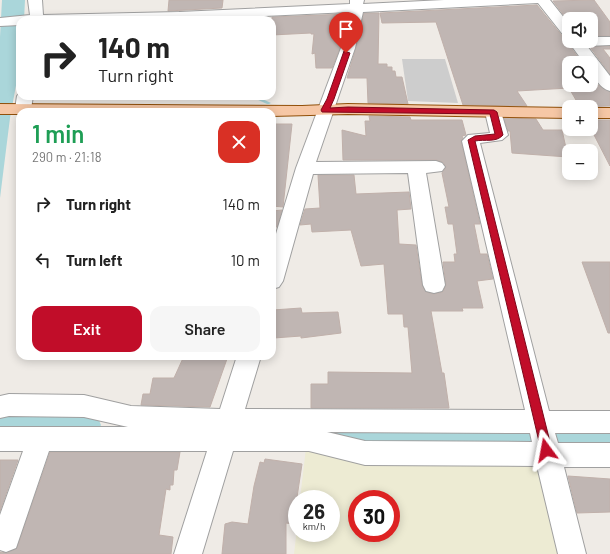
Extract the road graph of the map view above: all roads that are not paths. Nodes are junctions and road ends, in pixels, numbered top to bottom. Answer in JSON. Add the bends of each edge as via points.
{"nodes":[{"id":1,"x":35,"y":0,"type":"edge"},
{"id":2,"x":534,"y":0,"type":"edge"},
{"id":3,"x":542,"y":0,"type":"edge"},
{"id":4,"x":357,"y":4,"type":"edge"},
{"id":5,"x":227,"y":7,"type":"edge"},
{"id":6,"x":37,"y":16,"type":"edge"},
{"id":7,"x":84,"y":16,"type":"edge"},
{"id":8,"x":16,"y":20,"type":"edge"},
{"id":9,"x":3,"y":21,"type":"edge"},
{"id":10,"x":562,"y":25,"type":"edge"},
{"id":11,"x":598,"y":40,"type":"edge"},
{"id":12,"x":610,"y":41,"type":"edge"},
{"id":13,"x":580,"y":48,"type":"edge"},
{"id":14,"x":610,"y":86,"type":"edge"},
{"id":15,"x":16,"y":106,"type":"edge"},
{"id":16,"x":170,"y":108,"type":"edge"},
{"id":17,"x":276,"y":109,"type":"edge"},
{"id":18,"x":325,"y":110,"type":"junction"},
{"id":19,"x":494,"y":112,"type":"junction"},
{"id":20,"x":562,"y":113,"type":"edge"},
{"id":21,"x":598,"y":113,"type":"edge"},
{"id":22,"x":610,"y":113,"type":"edge"},
{"id":23,"x":416,"y":167,"type":"junction"},
{"id":24,"x":436,"y":167,"type":"dead end"},
{"id":25,"x":305,"y":168,"type":"junction"},
{"id":26,"x":276,"y":267,"type":"edge"},
{"id":27,"x":434,"y":285,"type":"dead end"},
{"id":28,"x":249,"y":360,"type":"edge"},
{"id":29,"x":0,"y":407,"type":"edge"},
{"id":30,"x":610,"y":422,"type":"edge"},
{"id":31,"x":227,"y":430,"type":"junction"},
{"id":32,"x":40,"y":439,"type":"junction"},
{"id":33,"x":544,"y":439,"type":"junction"},
{"id":34,"x":0,"y":440,"type":"edge"},
{"id":35,"x":610,"y":455,"type":"edge"},
{"id":36,"x":6,"y":538,"type":"dead end"},
{"id":37,"x":188,"y":554,"type":"edge"},
{"id":38,"x":572,"y":554,"type":"edge"}],
"edges":[{"from":1,"to":6,"type":"street"},
{"from":2,"to":4,"type":"street"},
{"from":3,"to":10,"type":"street"},
{"from":4,"to":5,"type":"street"},
{"from":4,"to":18,"type":"street","via":[[343,64]]},
{"from":5,"to":7,"type":"street"},
{"from":8,"to":9,"type":"street"},
{"from":11,"to":12,"type":"street"},
{"from":13,"to":14,"type":"street"},
{"from":15,"to":16,"type":"main road"},
{"from":17,"to":18,"type":"main road"},
{"from":18,"to":19,"type":"main road"},
{"from":18,"to":25,"type":"street"},
{"from":19,"to":20,"type":"main road"},
{"from":19,"to":33,"type":"street","via":[[499,135],[495,138],[471,140]]},
{"from":21,"to":22,"type":"main road"},
{"from":23,"to":24,"type":"street"},
{"from":23,"to":25,"type":"street"},
{"from":23,"to":27,"type":"street"},
{"from":25,"to":26,"type":"street"},
{"from":28,"to":31,"type":"street"},
{"from":29,"to":31,"type":"street","via":[[84,406],[131,416]]},
{"from":30,"to":33,"type":"street"},
{"from":31,"to":32,"type":"street"},
{"from":31,"to":33,"type":"street","via":[[309,439],[365,453]]},
{"from":31,"to":37,"type":"street"},
{"from":32,"to":34,"type":"street"},
{"from":32,"to":36,"type":"street"},
{"from":33,"to":35,"type":"street"},
{"from":33,"to":38,"type":"street"}]}
